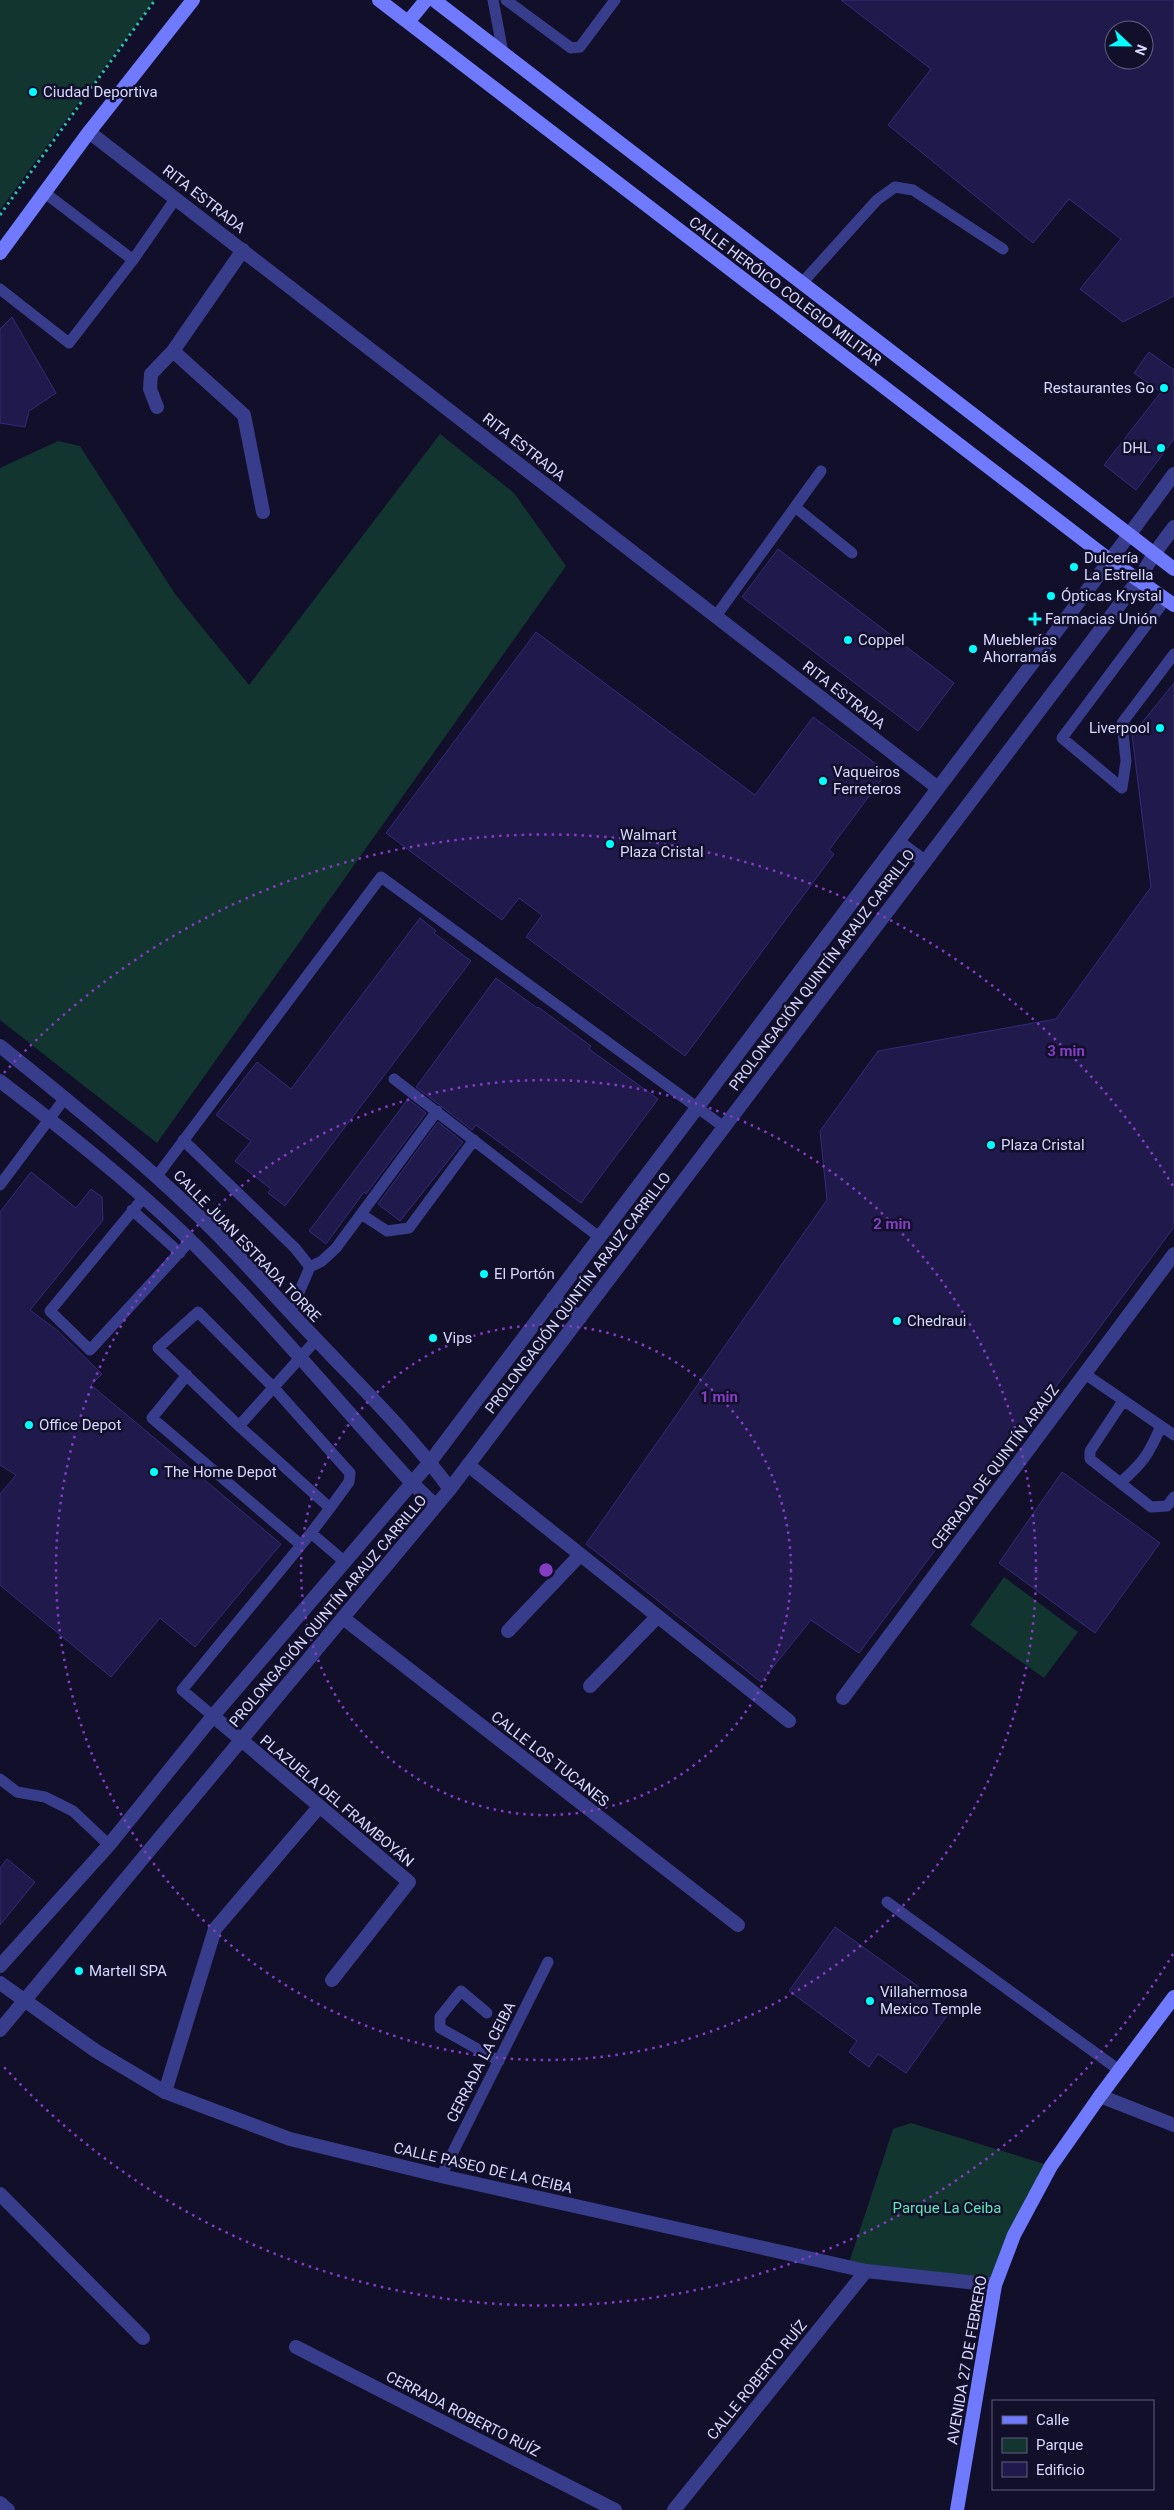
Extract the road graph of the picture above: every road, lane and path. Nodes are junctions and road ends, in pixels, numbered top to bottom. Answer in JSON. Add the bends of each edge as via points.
{"nodes":[{"id":1,"x":156,"y":0,"type":"edge"},
{"id":2,"x":193,"y":0,"type":"edge"},
{"id":3,"x":379,"y":0,"type":"edge"},
{"id":4,"x":426,"y":0,"type":"edge"},
{"id":5,"x":434,"y":0,"type":"edge"},
{"id":6,"x":493,"y":0,"type":"edge"},
{"id":7,"x":506,"y":0,"type":"edge"},
{"id":8,"x":614,"y":0,"type":"edge"},
{"id":9,"x":408,"y":22,"type":"junction"},
{"id":10,"x":503,"y":53,"type":"junction"},
{"id":11,"x":89,"y":132,"type":"junction"},
{"id":12,"x":45,"y":193,"type":"junction"},
{"id":13,"x":176,"y":198,"type":"junction"},
{"id":14,"x":0,"y":215,"type":"edge"},
{"id":15,"x":1003,"y":249,"type":"dead end"},
{"id":16,"x":243,"y":250,"type":"junction"},
{"id":17,"x":0,"y":253,"type":"edge"},
{"id":18,"x":133,"y":260,"type":"junction"},
{"id":19,"x":802,"y":283,"type":"junction"},
{"id":20,"x":0,"y":288,"type":"edge"},
{"id":21,"x":173,"y":351,"type":"junction"},
{"id":22,"x":157,"y":407,"type":"dead end"},
{"id":23,"x":821,"y":471,"type":"dead end"},
{"id":24,"x":1174,"y":474,"type":"edge"},
{"id":25,"x":795,"y":508,"type":"junction"},
{"id":26,"x":263,"y":512,"type":"dead end"},
{"id":27,"x":1174,"y":527,"type":"edge"},
{"id":28,"x":1129,"y":535,"type":"junction"},
{"id":29,"x":852,"y":553,"type":"dead end"},
{"id":30,"x":1154,"y":554,"type":"junction"},
{"id":31,"x":1111,"y":561,"type":"junction"},
{"id":32,"x":1174,"y":569,"type":"edge"},
{"id":33,"x":1139,"y":579,"type":"junction"},
{"id":34,"x":1170,"y":602,"type":"edge"},
{"id":35,"x":716,"y":616,"type":"junction"},
{"id":36,"x":1174,"y":654,"type":"edge"},
{"id":37,"x":938,"y":788,"type":"junction"},
{"id":38,"x":898,"y":842,"type":"junction"},
{"id":39,"x":925,"y":862,"type":"junction"},
{"id":40,"x":0,"y":1046,"type":"edge"},
{"id":41,"x":394,"y":1079,"type":"dead end"},
{"id":42,"x":0,"y":1081,"type":"edge"},
{"id":43,"x":65,"y":1098,"type":"junction"},
{"id":44,"x":697,"y":1107,"type":"junction"},
{"id":45,"x":437,"y":1112,"type":"junction"},
{"id":46,"x":50,"y":1119,"type":"junction"},
{"id":47,"x":724,"y":1127,"type":"junction"},
{"id":48,"x":183,"y":1140,"type":"junction"},
{"id":49,"x":474,"y":1140,"type":"junction"},
{"id":50,"x":157,"y":1176,"type":"junction"},
{"id":51,"x":0,"y":1185,"type":"edge"},
{"id":52,"x":144,"y":1197,"type":"junction"},
{"id":53,"x":132,"y":1210,"type":"junction"},
{"id":54,"x":361,"y":1214,"type":"junction"},
{"id":55,"x":599,"y":1237,"type":"junction"},
{"id":56,"x":190,"y":1241,"type":"junction"},
{"id":57,"x":180,"y":1252,"type":"junction"},
{"id":58,"x":1174,"y":1254,"type":"edge"},
{"id":59,"x":310,"y":1267,"type":"junction"},
{"id":60,"x":553,"y":1298,"type":"junction"},
{"id":61,"x":290,"y":1313,"type":"junction"},
{"id":62,"x":580,"y":1318,"type":"junction"},
{"id":63,"x":316,"y":1340,"type":"junction"},
{"id":64,"x":299,"y":1359,"type":"junction"},
{"id":65,"x":1084,"y":1374,"type":"junction"},
{"id":66,"x":187,"y":1375,"type":"junction"},
{"id":67,"x":274,"y":1388,"type":"junction"},
{"id":68,"x":1123,"y":1401,"type":"junction"},
{"id":69,"x":239,"y":1426,"type":"junction"},
{"id":70,"x":1161,"y":1426,"type":"junction"},
{"id":71,"x":1174,"y":1435,"type":"edge"},
{"id":72,"x":430,"y":1462,"type":"junction"},
{"id":73,"x":468,"y":1465,"type":"junction"},
{"id":74,"x":412,"y":1483,"type":"junction"},
{"id":75,"x":1120,"y":1483,"type":"junction"},
{"id":76,"x":450,"y":1489,"type":"junction"},
{"id":77,"x":1174,"y":1497,"type":"edge"},
{"id":78,"x":436,"y":1506,"type":"junction"},
{"id":79,"x":330,"y":1508,"type":"junction"},
{"id":80,"x":311,"y":1533,"type":"junction"},
{"id":81,"x":302,"y":1544,"type":"junction"},
{"id":82,"x":580,"y":1555,"type":"junction"},
{"id":83,"x":345,"y":1562,"type":"junction"},
{"id":84,"x":658,"y":1617,"type":"junction"},
{"id":85,"x":343,"y":1618,"type":"junction"},
{"id":86,"x":508,"y":1631,"type":"dead end"},
{"id":87,"x":590,"y":1686,"type":"dead end"},
{"id":88,"x":843,"y":1698,"type":"dead end"},
{"id":89,"x":213,"y":1716,"type":"junction"},
{"id":90,"x":788,"y":1721,"type":"dead end"},
{"id":91,"x":240,"y":1741,"type":"junction"},
{"id":92,"x":0,"y":1779,"type":"edge"},
{"id":93,"x":319,"y":1807,"type":"junction"},
{"id":94,"x":110,"y":1845,"type":"junction"},
{"id":95,"x":887,"y":1902,"type":"dead end"},
{"id":96,"x":738,"y":1925,"type":"dead end"},
{"id":97,"x":548,"y":1962,"type":"dead end"},
{"id":98,"x":0,"y":1966,"type":"edge"},
{"id":99,"x":332,"y":1980,"type":"dead end"},
{"id":100,"x":0,"y":1983,"type":"edge"},
{"id":101,"x":1174,"y":1997,"type":"edge"},
{"id":102,"x":24,"y":2002,"type":"junction"},
{"id":103,"x":487,"y":2013,"type":"dead end"},
{"id":104,"x":0,"y":2030,"type":"edge"},
{"id":105,"x":499,"y":2061,"type":"junction"},
{"id":106,"x":1119,"y":2070,"type":"junction"},
{"id":107,"x":165,"y":2092,"type":"junction"},
{"id":108,"x":1100,"y":2096,"type":"junction"},
{"id":109,"x":1174,"y":2125,"type":"edge"},
{"id":110,"x":441,"y":2176,"type":"junction"},
{"id":111,"x":0,"y":2194,"type":"edge"},
{"id":112,"x":866,"y":2271,"type":"junction"},
{"id":113,"x":995,"y":2285,"type":"junction"},
{"id":114,"x":144,"y":2338,"type":"dead end"},
{"id":115,"x":296,"y":2347,"type":"dead end"},
{"id":116,"x":0,"y":2503,"type":"edge"},
{"id":117,"x":8,"y":2510,"type":"edge"},
{"id":118,"x":615,"y":2510,"type":"edge"},
{"id":119,"x":674,"y":2510,"type":"edge"},
{"id":120,"x":957,"y":2510,"type":"edge"}],
"edges":[{"from":1,"to":14,"type":"path"},
{"from":2,"to":11,"type":"main road"},
{"from":3,"to":9,"type":"main road","name":"CALLE HERÓICO COLEGIO MILITAR"},
{"from":4,"to":9,"type":"main road"},
{"from":5,"to":10,"type":"main road","name":"CALLE HERÓICO COLEGIO MILITAR"},
{"from":6,"to":10,"type":"lane"},
{"from":7,"to":8,"type":"lane","via":[[572,48],[580,47]]},
{"from":9,"to":31,"type":"main road","name":"CALLE HERÓICO COLEGIO MILITAR"},
{"from":10,"to":19,"type":"main road","name":"CALLE HERÓICO COLEGIO MILITAR"},
{"from":11,"to":12,"type":"main road"},
{"from":11,"to":13,"type":"street","name":"RITA ESTRADA"},
{"from":12,"to":17,"type":"main road"},
{"from":12,"to":18,"type":"lane"},
{"from":13,"to":16,"type":"street","name":"RITA ESTRADA"},
{"from":13,"to":18,"type":"lane"},
{"from":15,"to":19,"type":"lane","via":[[913,190],[895,187],[876,200]]},
{"from":16,"to":21,"type":"street"},
{"from":16,"to":35,"type":"street","name":"RITA ESTRADA"},
{"from":18,"to":20,"type":"lane","via":[[70,342]]},
{"from":19,"to":28,"type":"main road","name":"CALLE HERÓICO COLEGIO MILITAR"},
{"from":21,"to":22,"type":"street","via":[[151,374],[150,388]]},
{"from":21,"to":26,"type":"street","via":[[244,415]]},
{"from":23,"to":25,"type":"lane"},
{"from":24,"to":28,"type":"street","name":"PROLONGACIÓN QUINTÍN ARAUZ CARRILLO"},
{"from":25,"to":29,"type":"lane"},
{"from":25,"to":35,"type":"lane"},
{"from":27,"to":30,"type":"street","name":"PROLONGACIÓN QUINTÍN ARAUZ CARRILLO"},
{"from":28,"to":30,"type":"main road","name":"CALLE HERÓICO COLEGIO MILITAR"},
{"from":28,"to":31,"type":"street","name":"PROLONGACIÓN QUINTÍN ARAUZ CARRILLO"},
{"from":30,"to":32,"type":"main road","name":"CALLE HERÓICO COLEGIO MILITAR"},
{"from":30,"to":33,"type":"street","name":"PROLONGACIÓN QUINTÍN ARAUZ CARRILLO"},
{"from":31,"to":33,"type":"main road","name":"CALLE HERÓICO COLEGIO MILITAR"},
{"from":31,"to":37,"type":"street","name":"PROLONGACIÓN QUINTÍN ARAUZ CARRILLO"},
{"from":33,"to":34,"type":"main road","name":"CALLE HERÓICO COLEGIO MILITAR"},
{"from":33,"to":39,"type":"street","name":"PROLONGACIÓN QUINTÍN ARAUZ CARRILLO"},
{"from":34,"to":36,"type":"lane","via":[[1062,738],[1122,788],[1126,761],[1122,723]]},
{"from":35,"to":37,"type":"street","name":"RITA ESTRADA"},
{"from":37,"to":38,"type":"street","name":"PROLONGACIÓN QUINTÍN ARAUZ CARRILLO"},
{"from":38,"to":39,"type":"street"},
{"from":38,"to":44,"type":"street","name":"PROLONGACIÓN QUINTÍN ARAUZ CARRILLO"},
{"from":39,"to":47,"type":"street","name":"PROLONGACIÓN QUINTÍN ARAUZ CARRILLO"},
{"from":40,"to":43,"type":"street","name":"CALLE JUAN ESTRADA TORRE"},
{"from":41,"to":45,"type":"lane"},
{"from":42,"to":46,"type":"street"},
{"from":43,"to":46,"type":"lane"},
{"from":43,"to":50,"type":"street","name":"CALLE JUAN ESTRADA TORRE"},
{"from":44,"to":47,"type":"lane"},
{"from":44,"to":48,"type":"lane","via":[[381,877]]},
{"from":44,"to":55,"type":"street","name":"PROLONGACIÓN QUINTÍN ARAUZ CARRILLO"},
{"from":45,"to":49,"type":"lane"},
{"from":45,"to":54,"type":"lane"},
{"from":46,"to":51,"type":"lane"},
{"from":46,"to":52,"type":"street"},
{"from":47,"to":62,"type":"street","name":"PROLONGACIÓN QUINTÍN ARAUZ CARRILLO"},
{"from":48,"to":50,"type":"lane"},
{"from":48,"to":59,"type":"lane","via":[[295,1248]]},
{"from":49,"to":54,"type":"lane","via":[[409,1228],[387,1231]]},
{"from":49,"to":55,"type":"lane"},
{"from":50,"to":61,"type":"street","name":"CALLE JUAN ESTRADA TORRE"},
{"from":52,"to":53,"type":"lane"},
{"from":52,"to":56,"type":"street"},
{"from":53,"to":57,"type":"lane"},
{"from":53,"to":57,"type":"lane","via":[[50,1311],[90,1350]]},
{"from":54,"to":59,"type":"lane","via":[[336,1248]]},
{"from":55,"to":60,"type":"street","name":"PROLONGACIÓN QUINTÍN ARAUZ CARRILLO"},
{"from":56,"to":57,"type":"lane"},
{"from":56,"to":64,"type":"street"},
{"from":58,"to":65,"type":"street","name":"CERRADA DE QUINTÍN ARAUZ"},
{"from":59,"to":61,"type":"lane"},
{"from":60,"to":62,"type":"street"},
{"from":60,"to":72,"type":"street","name":"PROLONGACIÓN QUINTÍN ARAUZ CARRILLO"},
{"from":61,"to":63,"type":"street","name":"CALLE JUAN ESTRADA TORRE"},
{"from":62,"to":73,"type":"street","name":"PROLONGACIÓN QUINTÍN ARAUZ CARRILLO"},
{"from":63,"to":64,"type":"lane"},
{"from":63,"to":72,"type":"street","name":"CALLE JUAN ESTRADA TORRE"},
{"from":64,"to":67,"type":"lane"},
{"from":64,"to":74,"type":"street"},
{"from":65,"to":68,"type":"lane"},
{"from":65,"to":88,"type":"street","name":"CERRADA DE QUINTÍN ARAUZ"},
{"from":66,"to":67,"type":"lane","via":[[158,1348],[198,1312]]},
{"from":66,"to":69,"type":"lane"},
{"from":66,"to":81,"type":"lane","via":[[152,1418]]},
{"from":67,"to":69,"type":"lane"},
{"from":67,"to":79,"type":"lane","via":[[350,1473],[349,1482]]},
{"from":68,"to":70,"type":"lane"},
{"from":68,"to":75,"type":"lane","via":[[1090,1452],[1090,1459]]},
{"from":69,"to":79,"type":"lane"},
{"from":70,"to":71,"type":"lane"},
{"from":70,"to":75,"type":"lane","via":[[1150,1453]]},
{"from":72,"to":74,"type":"street","name":"PROLONGACIÓN QUINTÍN ARAUZ CARRILLO"},
{"from":72,"to":76,"type":"street","name":"CALLE JUAN ESTRADA TORRE"},
{"from":73,"to":76,"type":"street","name":"PROLONGACIÓN QUINTÍN ARAUZ CARRILLO"},
{"from":73,"to":82,"type":"street"},
{"from":74,"to":78,"type":"street"},
{"from":74,"to":83,"type":"street","name":"PROLONGACIÓN QUINTÍN ARAUZ CARRILLO"},
{"from":75,"to":77,"type":"lane","via":[[1151,1507],[1167,1506]]},
{"from":76,"to":78,"type":"street","name":"PROLONGACIÓN QUINTÍN ARAUZ CARRILLO"},
{"from":78,"to":85,"type":"street","name":"PROLONGACIÓN QUINTÍN ARAUZ CARRILLO"},
{"from":79,"to":80,"type":"lane"},
{"from":80,"to":81,"type":"lane"},
{"from":80,"to":83,"type":"lane"},
{"from":81,"to":89,"type":"lane","via":[[182,1690]]},
{"from":82,"to":84,"type":"street"},
{"from":82,"to":86,"type":"street"},
{"from":83,"to":89,"type":"street","name":"PROLONGACIÓN QUINTÍN ARAUZ CARRILLO"},
{"from":84,"to":87,"type":"street"},
{"from":84,"to":90,"type":"street"},
{"from":85,"to":91,"type":"street","name":"PROLONGACIÓN QUINTÍN ARAUZ CARRILLO"},
{"from":85,"to":96,"type":"street","name":"CALLE LOS TUCANES"},
{"from":89,"to":91,"type":"street","name":"PLAZUELA DEL FRAMBOYÁN"},
{"from":89,"to":94,"type":"street","name":"PROLONGACIÓN QUINTÍN ARAUZ CARRILLO"},
{"from":91,"to":93,"type":"street","name":"PLAZUELA DEL FRAMBOYÁN"},
{"from":91,"to":102,"type":"street","name":"PROLONGACIÓN QUINTÍN ARAUZ CARRILLO"},
{"from":92,"to":94,"type":"lane","via":[[17,1792],[45,1796],[73,1811]]},
{"from":93,"to":99,"type":"street","name":"PLAZUELA DEL FRAMBOYÁN","via":[[410,1882]]},
{"from":93,"to":107,"type":"street","via":[[215,1929]]},
{"from":94,"to":98,"type":"street","name":"PROLONGACIÓN QUINTÍN ARAUZ CARRILLO"},
{"from":95,"to":106,"type":"lane"},
{"from":97,"to":105,"type":"lane","name":"CERRADA LA CEIBA"},
{"from":100,"to":102,"type":"street","name":"CALLE PASEO DE LA CEIBA"},
{"from":101,"to":106,"type":"main road","name":"AVENIDA 27 DE FEBRERO"},
{"from":102,"to":104,"type":"street","name":"PROLONGACIÓN QUINTÍN ARAUZ CARRILLO"},
{"from":102,"to":107,"type":"street","name":"CALLE PASEO DE LA CEIBA","via":[[96,2051]]},
{"from":103,"to":105,"type":"lane","via":[[461,1991],[440,2016],[440,2028]]},
{"from":105,"to":110,"type":"lane","name":"CERRADA LA CEIBA"},
{"from":106,"to":108,"type":"main road","name":"AVENIDA 27 DE FEBRERO"},
{"from":107,"to":110,"type":"street","name":"CALLE PASEO DE LA CEIBA","via":[[290,2139]]},
{"from":108,"to":109,"type":"street"},
{"from":108,"to":113,"type":"main road","name":"AVENIDA 27 DE FEBRERO","via":[[1051,2166],[1014,2235]]},
{"from":110,"to":112,"type":"street","name":"CALLE PASEO DE LA CEIBA"},
{"from":111,"to":114,"type":"street"},
{"from":112,"to":113,"type":"street","name":"CALLE PASEO DE LA CEIBA"},
{"from":112,"to":119,"type":"street","name":"CALLE ROBERTO RUÍZ"},
{"from":113,"to":120,"type":"main road","name":"AVENIDA 27 DE FEBRERO"},
{"from":115,"to":118,"type":"street","name":"CERRADA ROBERTO RUÍZ"},
{"from":116,"to":117,"type":"street"}]}
